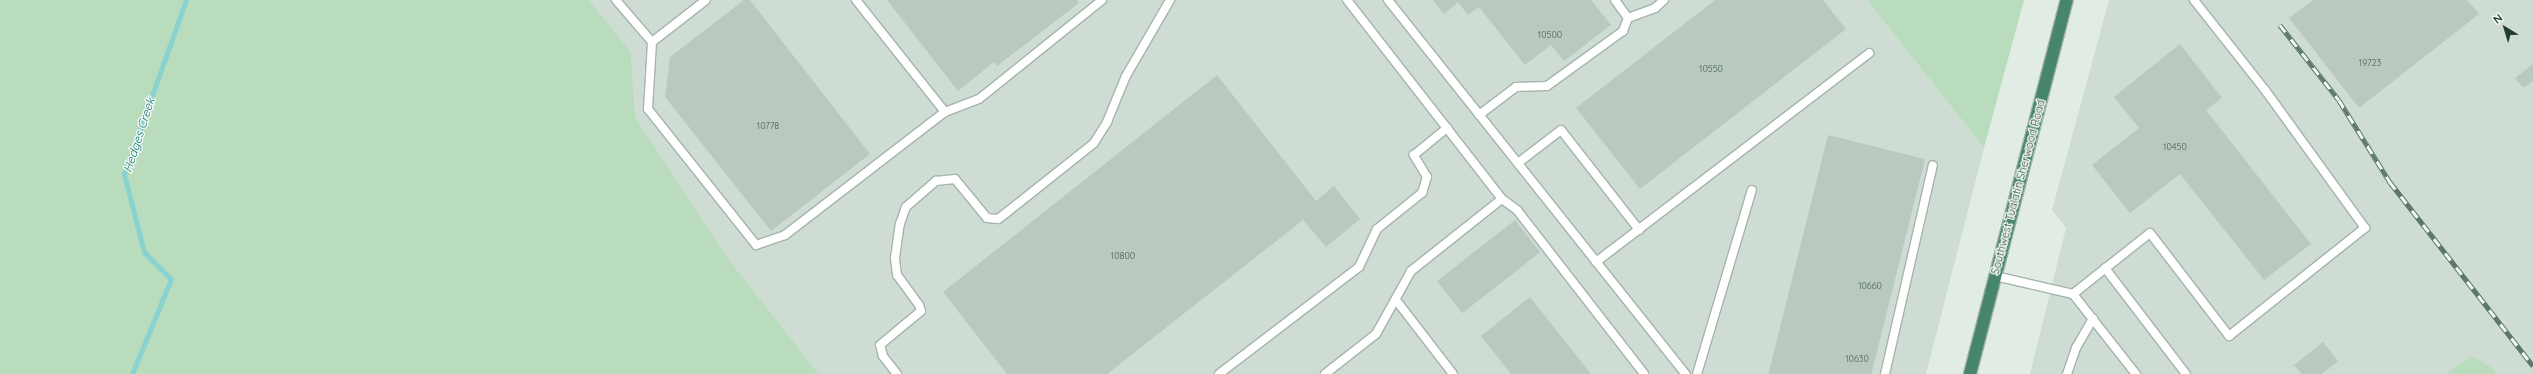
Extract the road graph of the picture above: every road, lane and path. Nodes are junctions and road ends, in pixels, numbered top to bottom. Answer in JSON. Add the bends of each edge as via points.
{"nodes":[{"id":1,"x":616,"y":0,"type":"edge"},
{"id":2,"x":706,"y":0,"type":"edge"},
{"id":3,"x":856,"y":0,"type":"edge"},
{"id":4,"x":1102,"y":0,"type":"edge"},
{"id":5,"x":1170,"y":0,"type":"edge"},
{"id":6,"x":1347,"y":0,"type":"edge"},
{"id":7,"x":1388,"y":0,"type":"edge"},
{"id":8,"x":1615,"y":0,"type":"edge"},
{"id":9,"x":1664,"y":0,"type":"edge"},
{"id":10,"x":2067,"y":0,"type":"edge"},
{"id":11,"x":2194,"y":0,"type":"edge"},
{"id":12,"x":1628,"y":18,"type":"junction"},
{"id":13,"x":652,"y":42,"type":"junction"},
{"id":14,"x":1869,"y":53,"type":"dead end"},
{"id":15,"x":945,"y":112,"type":"junction"},
{"id":16,"x":1479,"y":115,"type":"junction"},
{"id":17,"x":1447,"y":128,"type":"junction"},
{"id":18,"x":1518,"y":163,"type":"junction"},
{"id":19,"x":1933,"y":165,"type":"dead end"},
{"id":20,"x":1752,"y":190,"type":"dead end"},
{"id":21,"x":1502,"y":199,"type":"junction"},
{"id":22,"x":1639,"y":230,"type":"junction"},
{"id":23,"x":1596,"y":262,"type":"junction"},
{"id":24,"x":2105,"y":268,"type":"junction"},
{"id":25,"x":1995,"y":276,"type":"junction"},
{"id":26,"x":2073,"y":294,"type":"junction"},
{"id":27,"x":1396,"y":300,"type":"junction"},
{"id":28,"x":2092,"y":319,"type":"junction"},
{"id":29,"x":897,"y":374,"type":"edge"},
{"id":30,"x":1219,"y":374,"type":"edge"},
{"id":31,"x":1325,"y":374,"type":"edge"},
{"id":32,"x":1453,"y":374,"type":"edge"},
{"id":33,"x":1644,"y":374,"type":"edge"},
{"id":34,"x":1685,"y":374,"type":"edge"},
{"id":35,"x":1698,"y":374,"type":"edge"},
{"id":36,"x":1885,"y":374,"type":"edge"},
{"id":37,"x":1970,"y":374,"type":"edge"},
{"id":38,"x":2067,"y":374,"type":"edge"},
{"id":39,"x":2136,"y":374,"type":"edge"},
{"id":40,"x":2186,"y":374,"type":"edge"}],
"edges":[{"from":1,"to":13,"type":"lane"},
{"from":2,"to":13,"type":"lane"},
{"from":3,"to":15,"type":"lane"},
{"from":4,"to":15,"type":"lane","via":[[980,99]]},
{"from":5,"to":29,"type":"lane","via":[[1126,76],[1107,122],[1094,143],[998,219],[987,218],[956,179],[936,181],[913,199],[902,217],[895,258],[897,275],[920,305],[921,311],[880,345],[883,356]]},
{"from":6,"to":17,"type":"lane"},
{"from":7,"to":16,"type":"lane"},
{"from":8,"to":12,"type":"lane"},
{"from":9,"to":12,"type":"lane","via":[[1655,8]]},
{"from":10,"to":25,"type":"highway","name":"Southwest Tualatin Sherwood Road"},
{"from":11,"to":24,"type":"lane","via":[[2265,90],[2365,228],[2230,336],[2150,233]]},
{"from":12,"to":16,"type":"lane","via":[[1623,30],[1547,86],[1516,87]]},
{"from":13,"to":15,"type":"lane","via":[[648,108],[756,245],[785,235]]},
{"from":14,"to":22,"type":"lane"},
{"from":16,"to":18,"type":"lane"},
{"from":17,"to":21,"type":"lane"},
{"from":17,"to":30,"type":"lane","via":[[1414,155],[1427,177],[1422,193],[1377,229],[1359,267]]},
{"from":18,"to":22,"type":"lane","via":[[1561,130]]},
{"from":18,"to":23,"type":"lane"},
{"from":19,"to":36,"type":"lane"},
{"from":20,"to":35,"type":"lane"},
{"from":21,"to":27,"type":"lane","via":[[1411,271]]},
{"from":21,"to":33,"type":"lane","via":[[1517,210]]},
{"from":22,"to":23,"type":"lane"},
{"from":23,"to":34,"type":"lane"},
{"from":24,"to":26,"type":"lane"},
{"from":24,"to":40,"type":"lane"},
{"from":25,"to":26,"type":"lane"},
{"from":25,"to":37,"type":"highway","name":"Southwest Tualatin Sherwood Road"},
{"from":26,"to":28,"type":"lane"},
{"from":27,"to":31,"type":"lane","via":[[1376,334]]},
{"from":27,"to":32,"type":"lane"},
{"from":28,"to":38,"type":"lane","via":[[2076,348]]},
{"from":28,"to":39,"type":"lane"}]}
